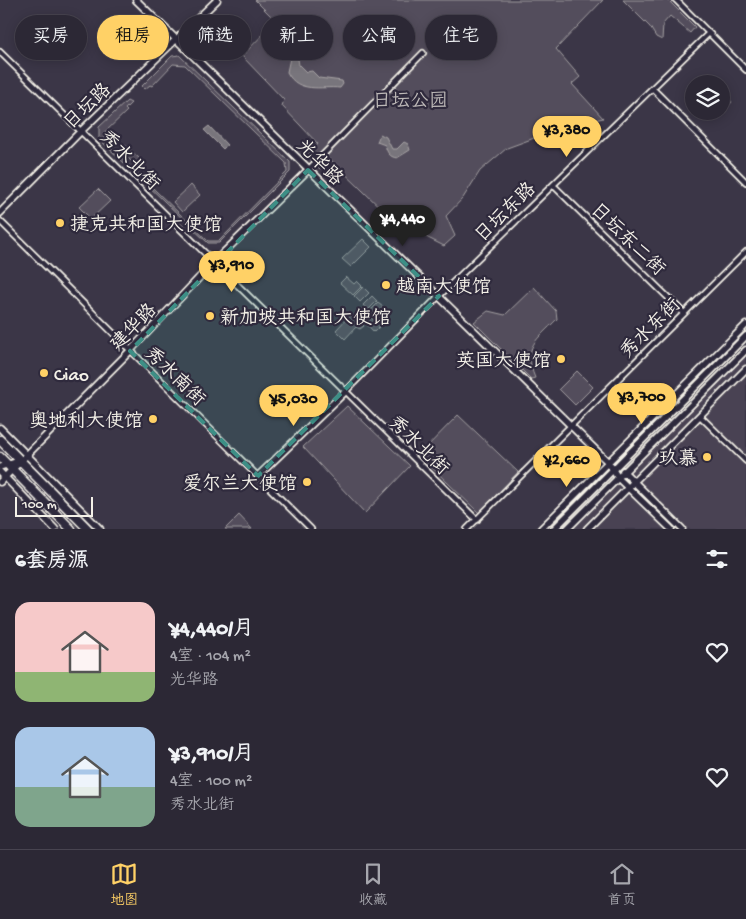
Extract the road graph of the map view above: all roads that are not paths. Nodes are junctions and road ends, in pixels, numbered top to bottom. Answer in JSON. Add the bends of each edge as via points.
{"nodes":[{"id":1,"x":136,"y":0,"type":"edge"},
{"id":2,"x":217,"y":0,"type":"edge"},
{"id":3,"x":677,"y":0,"type":"edge"},
{"id":4,"x":709,"y":33,"type":"junction"},
{"id":5,"x":177,"y":40,"type":"junction"},
{"id":6,"x":0,"y":52,"type":"edge"},
{"id":7,"x":423,"y":54,"type":"dead end"},
{"id":8,"x":746,"y":70,"type":"edge"},
{"id":9,"x":653,"y":89,"type":"junction"},
{"id":10,"x":81,"y":130,"type":"junction"},
{"id":11,"x":308,"y":170,"type":"junction"},
{"id":12,"x":746,"y":182,"type":"edge"},
{"id":13,"x":553,"y":185,"type":"junction"},
{"id":14,"x":0,"y":214,"type":"edge"},
{"id":15,"x":0,"y":221,"type":"edge"},
{"id":16,"x":746,"y":252,"type":"edge"},
{"id":17,"x":214,"y":262,"type":"junction"},
{"id":18,"x":439,"y":296,"type":"junction"},
{"id":19,"x":684,"y":313,"type":"junction"},
{"id":20,"x":746,"y":325,"type":"edge"},
{"id":21,"x":746,"y":336,"type":"edge"},
{"id":22,"x":746,"y":350,"type":"edge"},
{"id":23,"x":130,"y":351,"type":"junction"},
{"id":24,"x":746,"y":369,"type":"edge"},
{"id":25,"x":345,"y":392,"type":"junction"},
{"id":26,"x":700,"y":416,"type":"junction"},
{"id":27,"x":570,"y":426,"type":"junction"},
{"id":28,"x":0,"y":428,"type":"edge"},
{"id":29,"x":0,"y":440,"type":"edge"},
{"id":30,"x":0,"y":457,"type":"edge"},
{"id":31,"x":23,"y":457,"type":"junction"},
{"id":32,"x":746,"y":461,"type":"edge"},
{"id":33,"x":608,"y":462,"type":"junction"},
{"id":34,"x":7,"y":467,"type":"edge"},
{"id":35,"x":614,"y":468,"type":"junction"},
{"id":36,"x":624,"y":472,"type":"junction"},
{"id":37,"x":258,"y":476,"type":"junction"},
{"id":38,"x":2,"y":477,"type":"edge"},
{"id":39,"x":618,"y":478,"type":"junction"},
{"id":40,"x":635,"y":482,"type":"junction"},
{"id":41,"x":629,"y":488,"type":"junction"},
{"id":42,"x":477,"y":520,"type":"junction"},
{"id":43,"x":55,"y":529,"type":"edge"},
{"id":44,"x":71,"y":529,"type":"edge"},
{"id":45,"x":88,"y":529,"type":"edge"},
{"id":46,"x":100,"y":529,"type":"edge"},
{"id":47,"x":311,"y":529,"type":"edge"},
{"id":48,"x":468,"y":529,"type":"edge"},
{"id":49,"x":541,"y":529,"type":"edge"},
{"id":50,"x":554,"y":529,"type":"edge"},
{"id":51,"x":567,"y":529,"type":"edge"},
{"id":52,"x":587,"y":529,"type":"edge"},
{"id":53,"x":671,"y":529,"type":"edge"},
{"id":54,"x":682,"y":529,"type":"edge"}],
"edges":[{"from":1,"to":5,"type":"street","name":"光华路"},
{"from":2,"to":5,"type":"street","name":"日坛路"},
{"from":3,"to":4,"type":"street"},
{"from":4,"to":8,"type":"street"},
{"from":4,"to":9,"type":"street","name":"日坛东路"},
{"from":5,"to":10,"type":"street","name":"日坛路"},
{"from":5,"to":11,"type":"street","name":"光华路"},
{"from":6,"to":10,"type":"street","name":"秀水北街"},
{"from":7,"to":11,"type":"street"},
{"from":9,"to":12,"type":"street"},
{"from":9,"to":13,"type":"street","name":"日坛东路"},
{"from":10,"to":14,"type":"street","name":"日坛路"},
{"from":10,"to":17,"type":"street","name":"秀水北街"},
{"from":11,"to":17,"type":"street","name":"建华路"},
{"from":11,"to":18,"type":"street","name":"光华路"},
{"from":13,"to":18,"type":"street","name":"日坛东路"},
{"from":13,"to":19,"type":"street","name":"日坛东二街"},
{"from":15,"to":23,"type":"street","name":"秀水南街"},
{"from":16,"to":19,"type":"street","name":"秀水东街"},
{"from":17,"to":23,"type":"street","name":"建华路"},
{"from":17,"to":25,"type":"street","name":"秀水北街"},
{"from":18,"to":25,"type":"street","name":"日坛东路"},
{"from":18,"to":27,"type":"street","name":"光华路"},
{"from":19,"to":27,"type":"street","name":"秀水东街"},
{"from":20,"to":33,"type":"street"},
{"from":21,"to":35,"type":"street"},
{"from":22,"to":36,"type":"street"},
{"from":23,"to":31,"type":"street","name":"建华路"},
{"from":23,"to":37,"type":"street","name":"秀水南街"},
{"from":24,"to":26,"type":"street"},
{"from":25,"to":37,"type":"street","name":"日坛东路"},
{"from":25,"to":42,"type":"street","name":"秀水北街"},
{"from":26,"to":32,"type":"street"},
{"from":26,"to":40,"type":"street"},
{"from":27,"to":33,"type":"street","name":"光华路"},
{"from":27,"to":42,"type":"street","name":"秀水东街"},
{"from":28,"to":31,"type":"street"},
{"from":29,"to":31,"type":"highway"},
{"from":30,"to":34,"type":"highway"},
{"from":31,"to":34,"type":"street"},
{"from":31,"to":45,"type":"highway"},
{"from":31,"to":46,"type":"street"},
{"from":33,"to":35,"type":"street","name":"光华路"},
{"from":33,"to":49,"type":"street"},
{"from":34,"to":38,"type":"street"},
{"from":34,"to":44,"type":"highway"},
{"from":35,"to":36,"type":"street","name":"光华路"},
{"from":35,"to":39,"type":"street","name":"光华路"},
{"from":35,"to":50,"type":"street"},
{"from":36,"to":39,"type":"street"},
{"from":36,"to":40,"type":"street","name":"光华路"},
{"from":37,"to":47,"type":"street","name":"秀水南街"},
{"from":38,"to":43,"type":"street"},
{"from":39,"to":41,"type":"street","name":"光华路"},
{"from":39,"to":51,"type":"street"},
{"from":40,"to":41,"type":"street"},
{"from":40,"to":54,"type":"street","name":"光华路"},
{"from":41,"to":52,"type":"street"},
{"from":41,"to":53,"type":"street","name":"光华路"},
{"from":42,"to":48,"type":"street","name":"秀水东街"}]}
